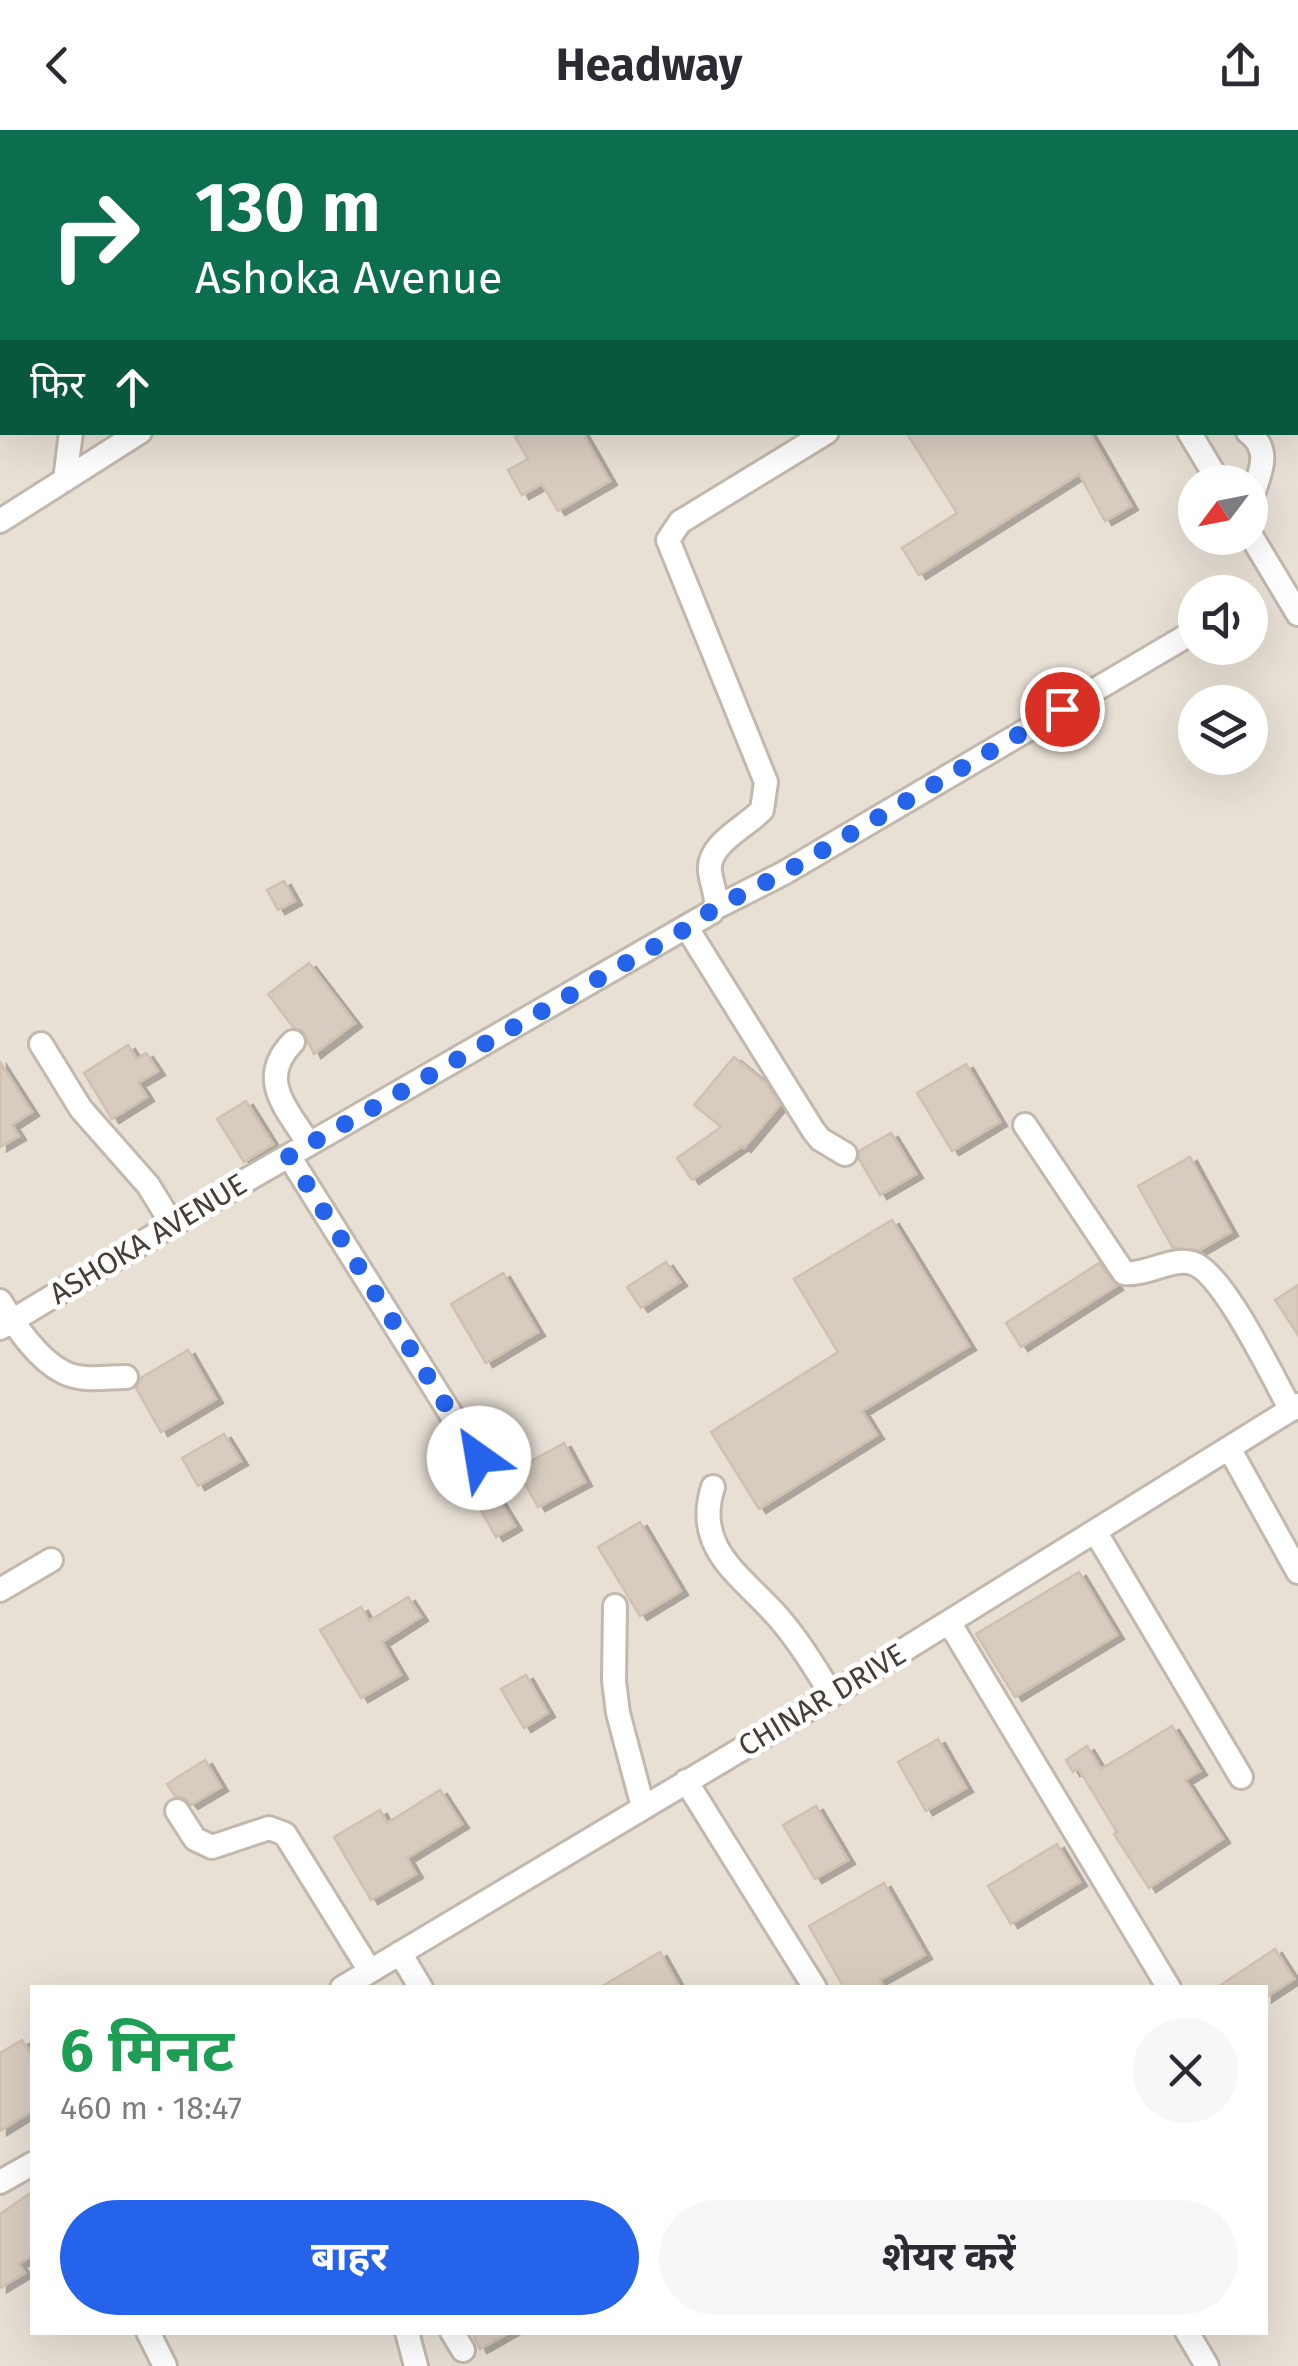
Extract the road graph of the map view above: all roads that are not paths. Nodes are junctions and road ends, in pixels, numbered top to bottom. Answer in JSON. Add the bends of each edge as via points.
{"nodes":[{"id":1,"x":72,"y":435,"type":"edge"},
{"id":2,"x":135,"y":435,"type":"edge"},
{"id":3,"x":822,"y":435,"type":"edge"},
{"id":4,"x":1190,"y":435,"type":"edge"},
{"id":5,"x":1252,"y":435,"type":"edge"},
{"id":6,"x":1208,"y":465,"type":"edge"},
{"id":7,"x":1260,"y":465,"type":"edge"},
{"id":8,"x":65,"y":480,"type":"junction"},
{"id":9,"x":0,"y":521,"type":"edge"},
{"id":10,"x":1263,"y":555,"type":"edge"},
{"id":11,"x":1298,"y":614,"type":"edge"},
{"id":12,"x":1178,"y":641,"type":"edge"},
{"id":13,"x":713,"y":910,"type":"junction"},
{"id":14,"x":687,"y":928,"type":"junction"},
{"id":15,"x":293,"y":1042,"type":"dead end"},
{"id":16,"x":41,"y":1044,"type":"dead end"},
{"id":17,"x":1025,"y":1126,"type":"dead end"},
{"id":18,"x":299,"y":1150,"type":"junction"},
{"id":19,"x":845,"y":1154,"type":"dead end"},
{"id":20,"x":172,"y":1224,"type":"junction"},
{"id":21,"x":4,"y":1316,"type":"edge"},
{"id":22,"x":126,"y":1377,"type":"dead end"},
{"id":23,"x":1294,"y":1408,"type":"edge"},
{"id":24,"x":1229,"y":1448,"type":"junction"},
{"id":25,"x":479,"y":1458,"type":"dead end"},
{"id":26,"x":712,"y":1486,"type":"dead end"},
{"id":27,"x":1095,"y":1531,"type":"junction"},
{"id":28,"x":51,"y":1560,"type":"dead end"},
{"id":29,"x":1298,"y":1572,"type":"edge"},
{"id":30,"x":0,"y":1590,"type":"edge"},
{"id":31,"x":615,"y":1606,"type":"dead end"},
{"id":32,"x":950,"y":1622,"type":"junction"},
{"id":33,"x":832,"y":1695,"type":"junction"},
{"id":34,"x":1241,"y":1777,"type":"dead end"},
{"id":35,"x":686,"y":1782,"type":"junction"},
{"id":36,"x":643,"y":1808,"type":"junction"},
{"id":37,"x":177,"y":1811,"type":"dead end"},
{"id":38,"x":400,"y":1953,"type":"junction"},
{"id":39,"x":370,"y":1971,"type":"junction"},
{"id":40,"x":347,"y":1985,"type":"edge"},
{"id":41,"x":419,"y":1985,"type":"edge"},
{"id":42,"x":812,"y":1985,"type":"edge"},
{"id":43,"x":1166,"y":1985,"type":"edge"},
{"id":44,"x":30,"y":2165,"type":"edge"},
{"id":45,"x":0,"y":2182,"type":"edge"},
{"id":46,"x":149,"y":2335,"type":"edge"},
{"id":47,"x":408,"y":2335,"type":"edge"},
{"id":48,"x":1189,"y":2335,"type":"edge"},
{"id":49,"x":164,"y":2366,"type":"edge"},
{"id":50,"x":416,"y":2366,"type":"edge"},
{"id":51,"x":1207,"y":2366,"type":"edge"}],
"edges":[{"from":1,"to":8,"type":"street"},
{"from":2,"to":8,"type":"street"},
{"from":3,"to":13,"type":"street","via":[[680,522],[668,540],[766,782],[762,810],[712,858]]},
{"from":4,"to":6,"type":"street"},
{"from":5,"to":7,"type":"street","via":[[1264,452]]},
{"from":8,"to":9,"type":"street"},
{"from":10,"to":11,"type":"street"},
{"from":12,"to":13,"type":"street","name":"ASHOKA AVENUE"},
{"from":13,"to":14,"type":"street","name":"ASHOKA AVENUE"},
{"from":14,"to":18,"type":"street","name":"ASHOKA AVENUE"},
{"from":14,"to":19,"type":"street","via":[[813,1130]]},
{"from":15,"to":18,"type":"street","via":[[274,1076]]},
{"from":16,"to":20,"type":"street","via":[[81,1109]]},
{"from":17,"to":23,"type":"street","via":[[1124,1273],[1192,1262],[1207,1271]]},
{"from":18,"to":20,"type":"street","name":"ASHOKA AVENUE"},
{"from":18,"to":25,"type":"street"},
{"from":20,"to":21,"type":"street","name":"ASHOKA AVENUE"},
{"from":21,"to":22,"type":"street","via":[[63,1373]]},
{"from":23,"to":24,"type":"street","name":"CHINAR DRIVE"},
{"from":24,"to":27,"type":"street","name":"CHINAR DRIVE"},
{"from":24,"to":29,"type":"street"},
{"from":26,"to":33,"type":"street","via":[[706,1515],[722,1558],[793,1635]]},
{"from":27,"to":32,"type":"street","name":"CHINAR DRIVE"},
{"from":27,"to":34,"type":"street"},
{"from":28,"to":30,"type":"street"},
{"from":31,"to":36,"type":"street","via":[[618,1713]]},
{"from":32,"to":33,"type":"street","name":"CHINAR DRIVE"},
{"from":32,"to":43,"type":"street"},
{"from":33,"to":35,"type":"street","name":"CHINAR DRIVE"},
{"from":35,"to":36,"type":"street","name":"CHINAR DRIVE"},
{"from":35,"to":42,"type":"street"},
{"from":36,"to":38,"type":"street","name":"CHINAR DRIVE"},
{"from":37,"to":39,"type":"street","via":[[195,1839],[212,1847],[269,1828],[285,1834]]},
{"from":38,"to":39,"type":"street","name":"CHINAR DRIVE"},
{"from":38,"to":41,"type":"street"},
{"from":39,"to":40,"type":"street","name":"CHINAR DRIVE"},
{"from":44,"to":45,"type":"street"},
{"from":46,"to":49,"type":"street"},
{"from":47,"to":50,"type":"street"},
{"from":48,"to":51,"type":"street"}]}
